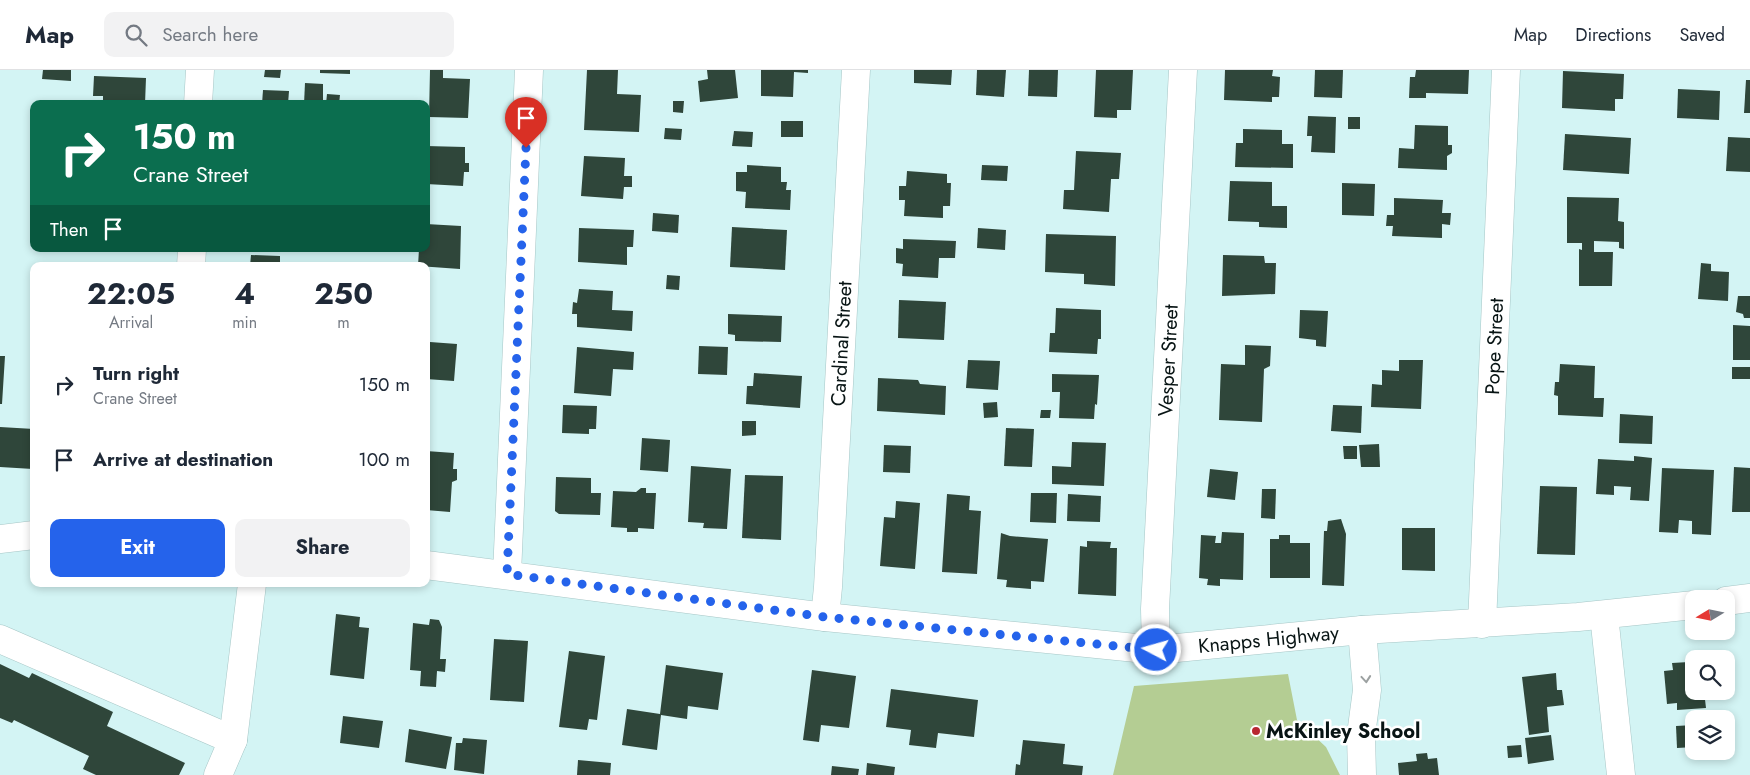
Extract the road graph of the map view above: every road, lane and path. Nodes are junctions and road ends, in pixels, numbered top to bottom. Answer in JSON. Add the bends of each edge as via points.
{"nodes":[{"id":1,"x":200,"y":70,"type":"edge"},
{"id":2,"x":529,"y":70,"type":"edge"},
{"id":3,"x":856,"y":70,"type":"edge"},
{"id":4,"x":1183,"y":70,"type":"edge"},
{"id":5,"x":1506,"y":70,"type":"edge"},
{"id":6,"x":198,"y":100,"type":"edge"},
{"id":7,"x":30,"y":535,"type":"edge"},
{"id":8,"x":0,"y":539,"type":"edge"},
{"id":9,"x":430,"y":565,"type":"edge"},
{"id":10,"x":507,"y":574,"type":"junction"},
{"id":11,"x":252,"y":587,"type":"edge"},
{"id":12,"x":1750,"y":598,"type":"edge"},
{"id":13,"x":1735,"y":600,"type":"edge"},
{"id":14,"x":1685,"y":606,"type":"edge"},
{"id":15,"x":1604,"y":615,"type":"junction"},
{"id":16,"x":825,"y":617,"type":"junction"},
{"id":17,"x":1482,"y":624,"type":"junction"},
{"id":18,"x":1362,"y":630,"type":"junction"},
{"id":19,"x":0,"y":639,"type":"edge"},
{"id":20,"x":1156,"y":650,"type":"junction"},
{"id":21,"x":232,"y":740,"type":"junction"},
{"id":22,"x":218,"y":775,"type":"edge"},
{"id":23,"x":1362,"y":775,"type":"edge"},
{"id":24,"x":1621,"y":775,"type":"edge"}],
"edges":[{"from":1,"to":6,"type":"street"},
{"from":2,"to":10,"type":"street"},
{"from":3,"to":16,"type":"street","name":"Cardinal Street"},
{"from":4,"to":20,"type":"street","name":"Vesper Street","via":[[1155,609]]},
{"from":5,"to":17,"type":"street","name":"Pope Street"},
{"from":7,"to":8,"type":"street"},
{"from":9,"to":10,"type":"street","name":"Knapps Highway"},
{"from":10,"to":16,"type":"street","name":"Knapps Highway"},
{"from":11,"to":21,"type":"street"},
{"from":12,"to":13,"type":"street"},
{"from":14,"to":15,"type":"street","name":"Knapps Highway"},
{"from":15,"to":17,"type":"street","name":"Knapps Highway"},
{"from":15,"to":24,"type":"street"},
{"from":16,"to":20,"type":"street","name":"Knapps Highway"},
{"from":17,"to":18,"type":"street","name":"Knapps Highway"},
{"from":18,"to":20,"type":"street","name":"Knapps Highway"},
{"from":18,"to":23,"type":"street","one_way":true,"via":[[1367,690],[1361,735]]},
{"from":19,"to":21,"type":"street"},
{"from":21,"to":22,"type":"street"}]}
